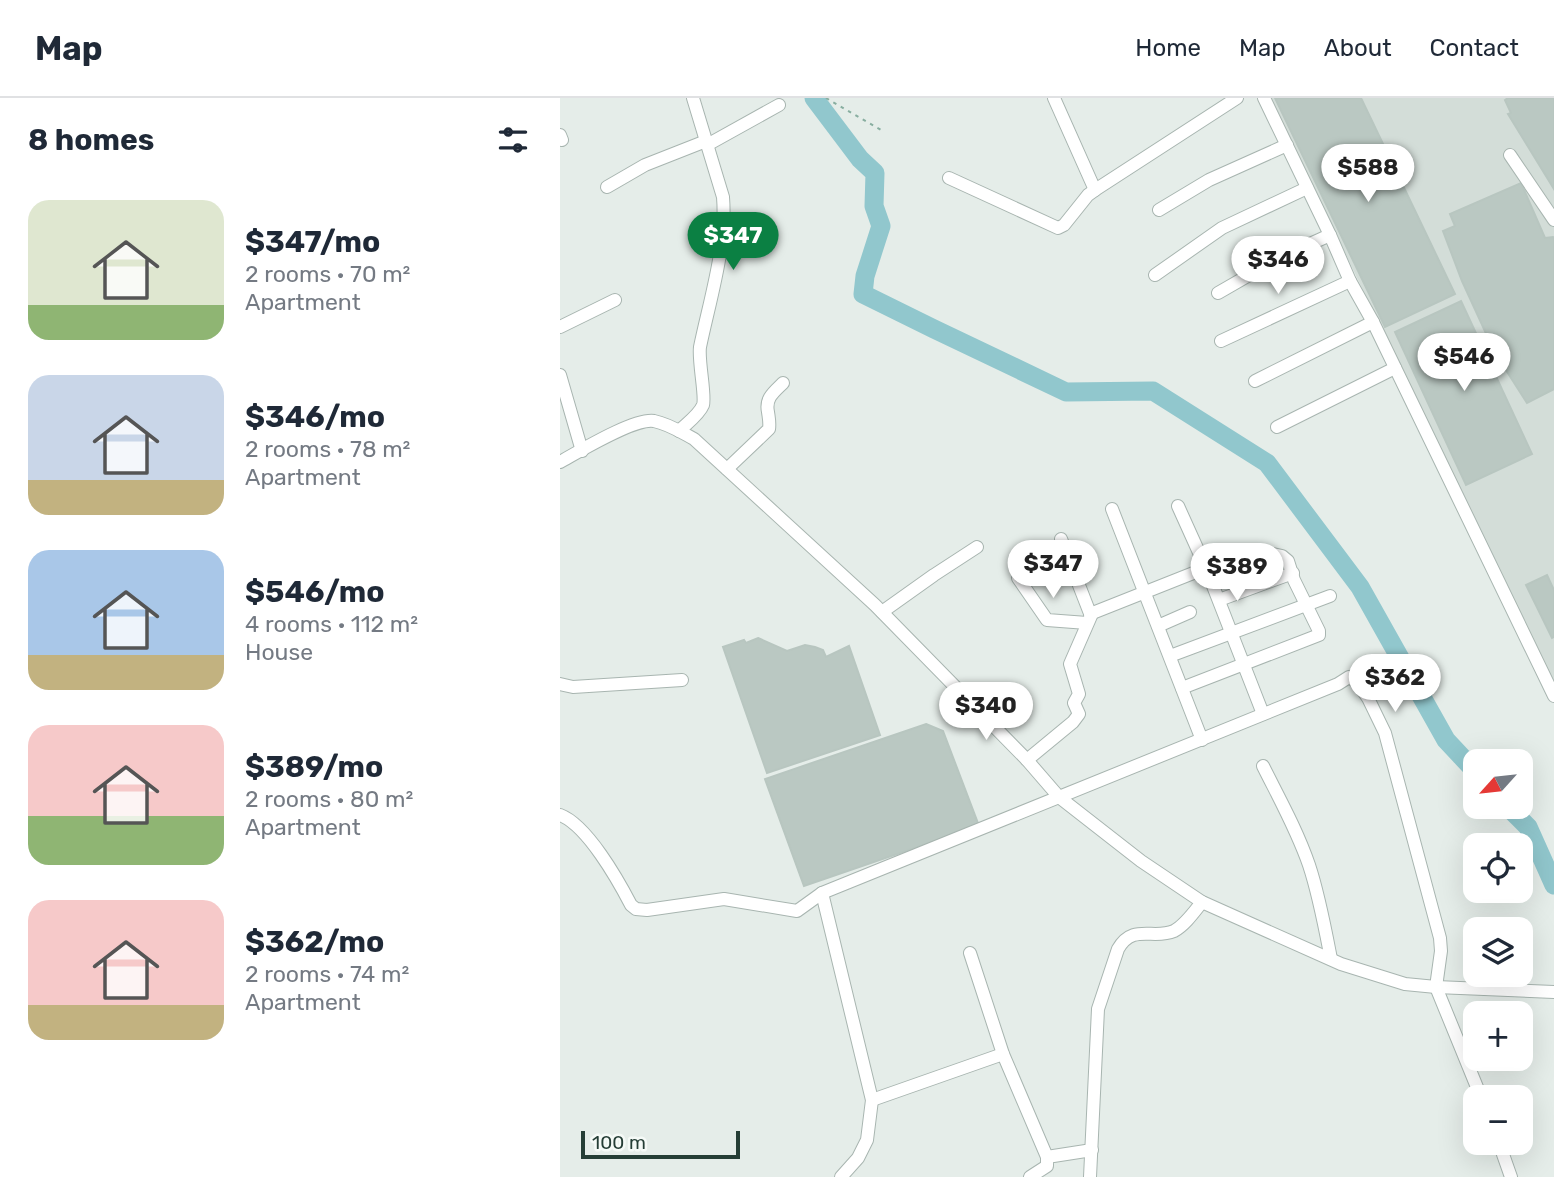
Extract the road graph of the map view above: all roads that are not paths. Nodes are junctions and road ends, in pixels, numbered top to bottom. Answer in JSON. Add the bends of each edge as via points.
{"nodes":[{"id":1,"x":694,"y":98,"type":"edge"},
{"id":2,"x":1054,"y":98,"type":"edge"},
{"id":3,"x":1237,"y":98,"type":"edge"},
{"id":4,"x":1264,"y":98,"type":"edge"},
{"id":5,"x":779,"y":105,"type":"dead end"},
{"id":6,"x":707,"y":143,"type":"junction"},
{"id":7,"x":1287,"y":145,"type":"junction"},
{"id":8,"x":1510,"y":155,"type":"dead end"},
{"id":9,"x":949,"y":178,"type":"dead end"},
{"id":10,"x":607,"y":187,"type":"dead end"},
{"id":11,"x":1307,"y":188,"type":"junction"},
{"id":12,"x":1095,"y":190,"type":"junction"},
{"id":13,"x":1159,"y":210,"type":"dead end"},
{"id":14,"x":1554,"y":220,"type":"edge"},
{"id":15,"x":1330,"y":234,"type":"junction"},
{"id":16,"x":1155,"y":275,"type":"dead end"},
{"id":17,"x":1350,"y":281,"type":"junction"},
{"id":18,"x":1218,"y":293,"type":"dead end"},
{"id":19,"x":615,"y":300,"type":"dead end"},
{"id":20,"x":1373,"y":322,"type":"junction"},
{"id":21,"x":560,"y":327,"type":"edge"},
{"id":22,"x":1221,"y":341,"type":"dead end"},
{"id":23,"x":1395,"y":368,"type":"junction"},
{"id":24,"x":560,"y":375,"type":"edge"},
{"id":25,"x":1255,"y":382,"type":"dead end"},
{"id":26,"x":783,"y":383,"type":"dead end"},
{"id":27,"x":1277,"y":427,"type":"dead end"},
{"id":28,"x":678,"y":430,"type":"junction"},
{"id":29,"x":582,"y":450,"type":"junction"},
{"id":30,"x":560,"y":462,"type":"edge"},
{"id":31,"x":727,"y":469,"type":"junction"},
{"id":32,"x":1178,"y":506,"type":"dead end"},
{"id":33,"x":1112,"y":509,"type":"dead end"},
{"id":34,"x":1061,"y":538,"type":"dead end"},
{"id":35,"x":977,"y":547,"type":"dead end"},
{"id":36,"x":1255,"y":556,"type":"dead end"},
{"id":37,"x":1206,"y":568,"type":"junction"},
{"id":38,"x":1293,"y":573,"type":"junction"},
{"id":39,"x":1018,"y":578,"type":"dead end"},
{"id":40,"x":1145,"y":593,"type":"junction"},
{"id":41,"x":1330,"y":596,"type":"dead end"},
{"id":42,"x":1219,"y":600,"type":"junction"},
{"id":43,"x":1306,"y":605,"type":"junction"},
{"id":44,"x":883,"y":612,"type":"junction"},
{"id":45,"x":1190,"y":612,"type":"dead end"},
{"id":46,"x":1089,"y":618,"type":"junction"},
{"id":47,"x":1158,"y":625,"type":"junction"},
{"id":48,"x":1231,"y":633,"type":"junction"},
{"id":49,"x":1170,"y":656,"type":"junction"},
{"id":50,"x":1244,"y":664,"type":"junction"},
{"id":51,"x":682,"y":680,"type":"dead end"},
{"id":52,"x":560,"y":684,"type":"edge"},
{"id":53,"x":1182,"y":688,"type":"junction"},
{"id":54,"x":1554,"y":696,"type":"edge"},
{"id":55,"x":1263,"y":714,"type":"junction"},
{"id":56,"x":1202,"y":740,"type":"junction"},
{"id":57,"x":1027,"y":760,"type":"junction"},
{"id":58,"x":1263,"y":766,"type":"dead end"},
{"id":59,"x":1059,"y":797,"type":"junction"},
{"id":60,"x":560,"y":816,"type":"edge"},
{"id":61,"x":822,"y":893,"type":"junction"},
{"id":62,"x":1202,"y":902,"type":"junction"},
{"id":63,"x":970,"y":953,"type":"dead end"},
{"id":64,"x":1331,"y":960,"type":"junction"},
{"id":65,"x":1436,"y":987,"type":"junction"},
{"id":66,"x":1554,"y":992,"type":"edge"},
{"id":67,"x":1003,"y":1054,"type":"junction"},
{"id":68,"x":1476,"y":1085,"type":"edge"},
{"id":69,"x":872,"y":1100,"type":"junction"},
{"id":70,"x":1091,"y":1150,"type":"junction"},
{"id":71,"x":1503,"y":1155,"type":"edge"},
{"id":72,"x":1047,"y":1157,"type":"junction"},
{"id":73,"x":841,"y":1177,"type":"edge"},
{"id":74,"x":1030,"y":1177,"type":"edge"},
{"id":75,"x":1090,"y":1177,"type":"edge"},
{"id":76,"x":1511,"y":1177,"type":"edge"}],
"edges":[{"from":1,"to":6,"type":"street"},
{"from":2,"to":12,"type":"street"},
{"from":3,"to":12,"type":"street"},
{"from":4,"to":7,"type":"street"},
{"from":5,"to":6,"type":"street"},
{"from":6,"to":10,"type":"street","via":[[645,165]]},
{"from":6,"to":28,"type":"street","via":[[723,197],[722,240],[699,355],[704,403]]},
{"from":7,"to":11,"type":"street"},
{"from":7,"to":13,"type":"street","via":[[1209,180]]},
{"from":8,"to":14,"type":"street"},
{"from":9,"to":12,"type":"street","via":[[1058,228]]},
{"from":11,"to":15,"type":"street"},
{"from":11,"to":16,"type":"street","via":[[1222,228]]},
{"from":15,"to":17,"type":"street"},
{"from":15,"to":18,"type":"street"},
{"from":17,"to":20,"type":"street"},
{"from":17,"to":22,"type":"street"},
{"from":19,"to":21,"type":"street"},
{"from":20,"to":23,"type":"street"},
{"from":20,"to":25,"type":"street"},
{"from":23,"to":27,"type":"street"},
{"from":23,"to":54,"type":"street"},
{"from":24,"to":29,"type":"street"},
{"from":26,"to":31,"type":"street","via":[[767,402],[769,429]]},
{"from":28,"to":29,"type":"street","via":[[651,420]]},
{"from":28,"to":31,"type":"street"},
{"from":29,"to":30,"type":"street"},
{"from":31,"to":44,"type":"street"},
{"from":32,"to":37,"type":"street"},
{"from":33,"to":40,"type":"street"},
{"from":34,"to":46,"type":"street"},
{"from":35,"to":44,"type":"street"},
{"from":36,"to":38,"type":"street","via":[[1282,556]]},
{"from":37,"to":40,"type":"street"},
{"from":37,"to":42,"type":"street"},
{"from":38,"to":42,"type":"street"},
{"from":38,"to":43,"type":"street"},
{"from":39,"to":46,"type":"street","via":[[1047,620]]},
{"from":40,"to":46,"type":"street"},
{"from":40,"to":47,"type":"street"},
{"from":41,"to":43,"type":"street"},
{"from":42,"to":48,"type":"street"},
{"from":43,"to":48,"type":"street"},
{"from":43,"to":50,"type":"street","via":[[1319,635]]},
{"from":44,"to":57,"type":"street"},
{"from":45,"to":47,"type":"street"},
{"from":46,"to":57,"type":"street","via":[[1070,664],[1079,694],[1074,704],[1079,714]]},
{"from":47,"to":49,"type":"street"},
{"from":48,"to":49,"type":"street"},
{"from":48,"to":50,"type":"street"},
{"from":49,"to":53,"type":"street"},
{"from":50,"to":53,"type":"street"},
{"from":50,"to":55,"type":"street"},
{"from":51,"to":52,"type":"street"},
{"from":53,"to":56,"type":"street"},
{"from":55,"to":56,"type":"street"},
{"from":55,"to":65,"type":"street","via":[[1349,677],[1368,698],[1385,733],[1440,938]]},
{"from":56,"to":59,"type":"street"},
{"from":57,"to":59,"type":"street"},
{"from":58,"to":64,"type":"street","via":[[1308,864]]},
{"from":59,"to":61,"type":"street"},
{"from":59,"to":62,"type":"street"},
{"from":60,"to":61,"type":"street","via":[[573,822],[607,862],[636,909],[724,899],[797,911]]},
{"from":61,"to":69,"type":"street"},
{"from":62,"to":64,"type":"street"},
{"from":62,"to":70,"type":"street","via":[[1177,929],[1133,935],[1118,949],[1098,1009]]},
{"from":63,"to":67,"type":"street"},
{"from":64,"to":65,"type":"street","via":[[1405,984]]},
{"from":65,"to":66,"type":"street"},
{"from":65,"to":68,"type":"street"},
{"from":67,"to":69,"type":"street"},
{"from":67,"to":72,"type":"street"},
{"from":69,"to":73,"type":"street","via":[[867,1140]]},
{"from":70,"to":72,"type":"street"},
{"from":70,"to":75,"type":"street"},
{"from":71,"to":76,"type":"street"},
{"from":72,"to":74,"type":"street","via":[[1047,1166]]}]}
